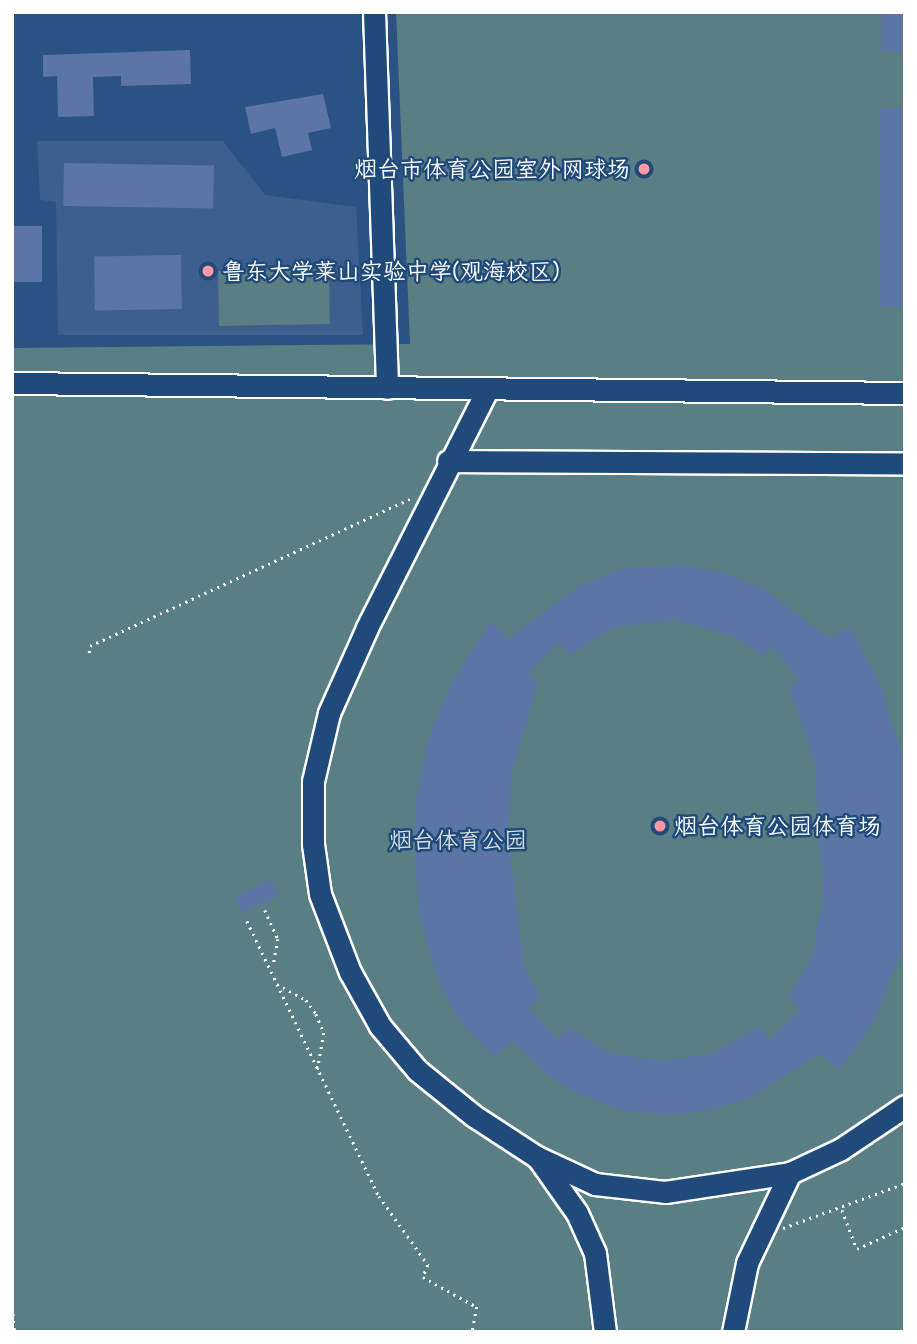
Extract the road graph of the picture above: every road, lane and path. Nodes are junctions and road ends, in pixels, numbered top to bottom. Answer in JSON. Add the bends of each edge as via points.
{"nodes":[{"id":1,"x":374,"y":12,"type":"edge"},
{"id":2,"x":12,"y":383,"type":"edge"},
{"id":3,"x":387,"y":388,"type":"junction"},
{"id":4,"x":487,"y":390,"type":"junction"},
{"id":5,"x":905,"y":393,"type":"edge"},
{"id":6,"x":447,"y":461,"type":"junction"},
{"id":7,"x":905,"y":463,"type":"edge"},
{"id":8,"x":433,"y":488,"type":"junction"},
{"id":9,"x":89,"y":653,"type":"dead end"},
{"id":10,"x":265,"y":910,"type":"dead end"},
{"id":11,"x":247,"y":920,"type":"dead end"},
{"id":12,"x":272,"y":968,"type":"junction"},
{"id":13,"x":276,"y":983,"type":"junction"},
{"id":14,"x":317,"y":1071,"type":"junction"},
{"id":15,"x":900,"y":1113,"type":"edge"},
{"id":16,"x":537,"y":1157,"type":"junction"},
{"id":17,"x":790,"y":1173,"type":"junction"},
{"id":18,"x":905,"y":1183,"type":"edge"},
{"id":19,"x":842,"y":1210,"type":"junction"},
{"id":20,"x":905,"y":1227,"type":"edge"},
{"id":21,"x":757,"y":1237,"type":"junction"},
{"id":22,"x":12,"y":1300,"type":"edge"},
{"id":23,"x":15,"y":1332,"type":"edge"},
{"id":24,"x":472,"y":1332,"type":"edge"},
{"id":25,"x":605,"y":1332,"type":"edge"},
{"id":26,"x":733,"y":1332,"type":"edge"}],
"edges":[{"from":1,"to":3,"type":"street"},
{"from":2,"to":3,"type":"street"},
{"from":3,"to":4,"type":"street"},
{"from":4,"to":5,"type":"street"},
{"from":4,"to":6,"type":"street"},
{"from":6,"to":7,"type":"street"},
{"from":6,"to":8,"type":"street"},
{"from":8,"to":9,"type":"path","via":[[90,646]]},
{"from":8,"to":16,"type":"street","via":[[329,713],[313,780],[313,844],[320,894],[350,972],[387,1034],[417,1070]]},
{"from":10,"to":12,"type":"path","via":[[278,939]]},
{"from":11,"to":12,"type":"path"},
{"from":12,"to":13,"type":"path"},
{"from":13,"to":14,"type":"path"},
{"from":13,"to":14,"type":"path","via":[[306,1000],[316,1014],[324,1033]]},
{"from":14,"to":24,"type":"path","via":[[337,1099],[379,1196],[428,1265],[424,1277],[477,1307]]},
{"from":15,"to":17,"type":"street"},
{"from":16,"to":17,"type":"street","via":[[595,1184],[665,1192]]},
{"from":16,"to":25,"type":"street","via":[[577,1213],[595,1253]]},
{"from":17,"to":21,"type":"street"},
{"from":18,"to":19,"type":"path"},
{"from":19,"to":20,"type":"path","via":[[857,1249]]},
{"from":19,"to":21,"type":"path"},
{"from":21,"to":26,"type":"street"},
{"from":22,"to":23,"type":"path"}]}
